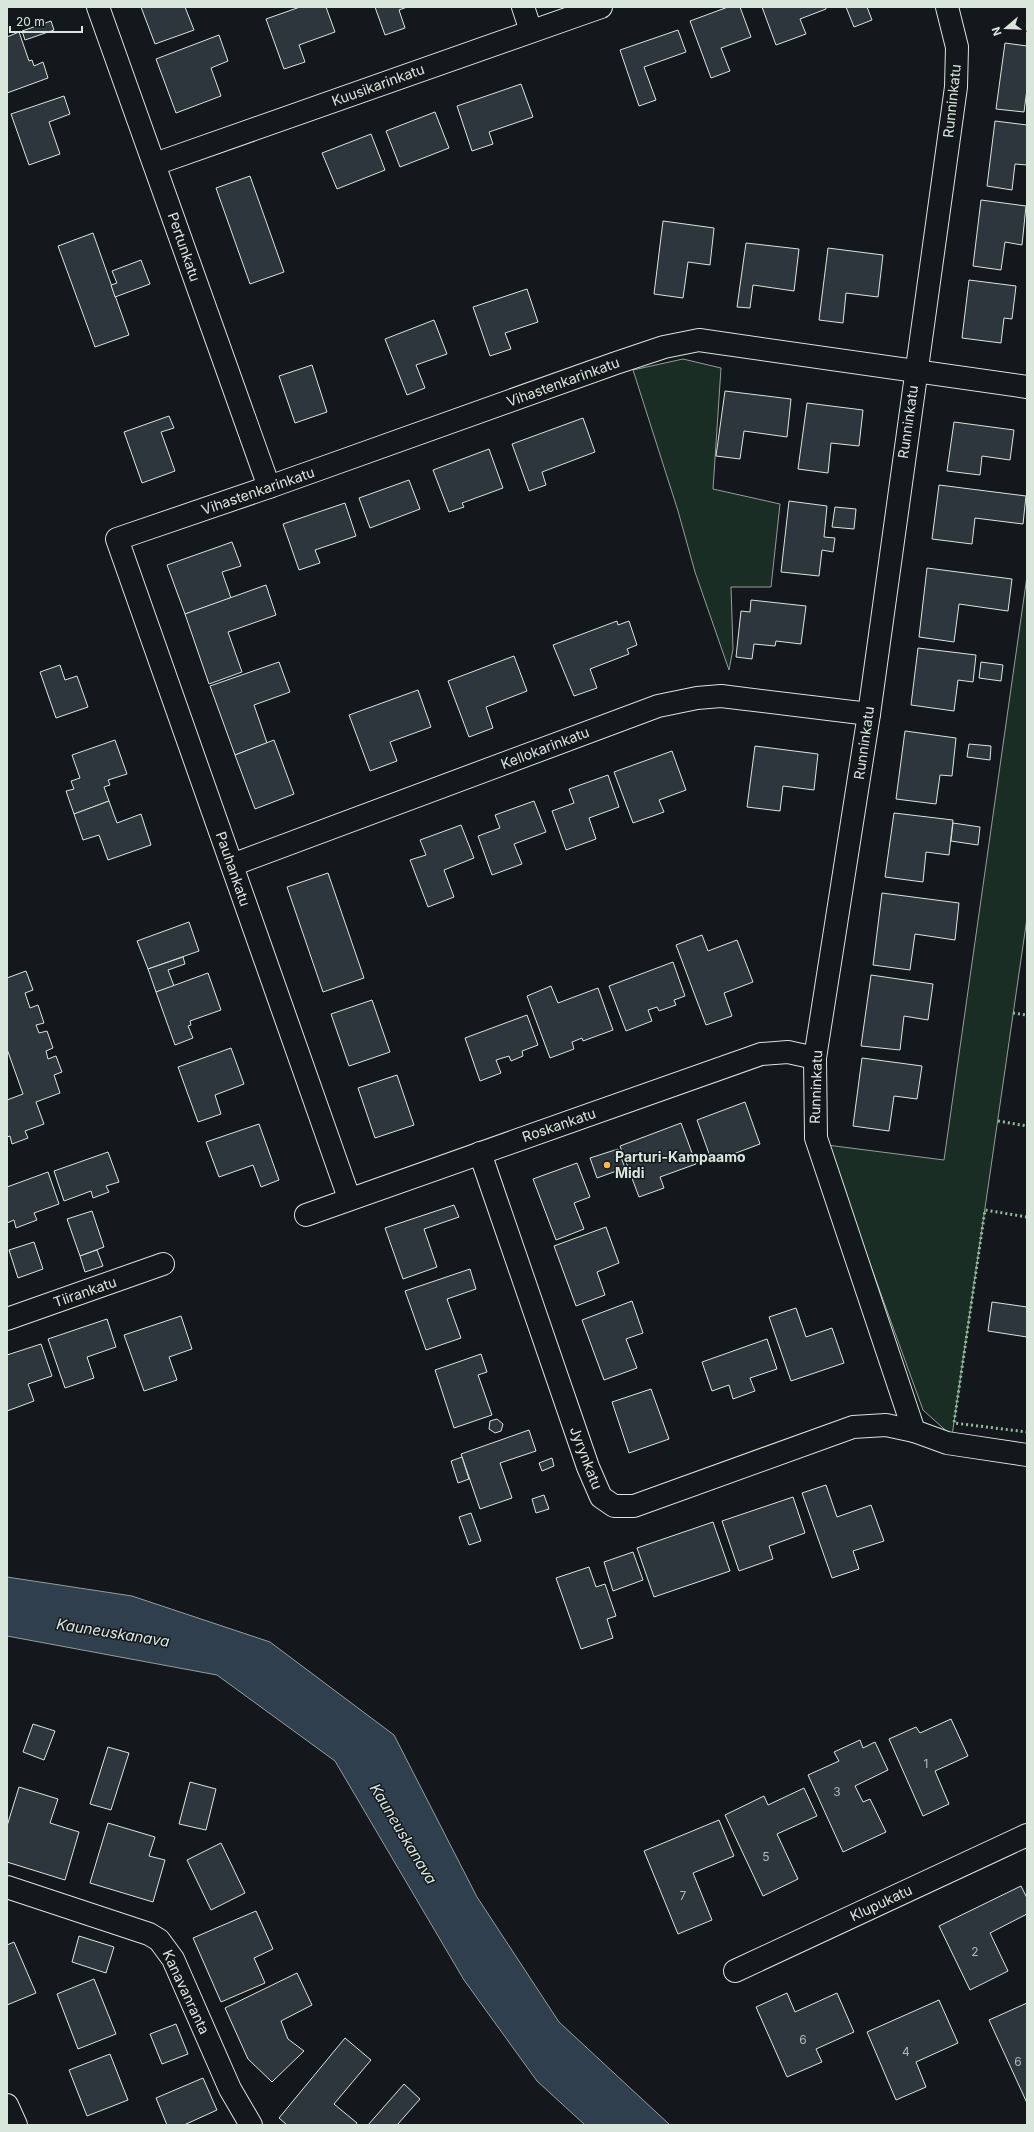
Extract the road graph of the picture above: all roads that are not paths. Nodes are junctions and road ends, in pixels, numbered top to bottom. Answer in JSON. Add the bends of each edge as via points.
{"nodes":[{"id":1,"x":98,"y":7,"type":"edge"},
{"id":2,"x":523,"y":7,"type":"edge"},
{"id":3,"x":601,"y":7,"type":"edge"},
{"id":4,"x":947,"y":7,"type":"edge"},
{"id":5,"x":532,"y":31,"type":"junction"},
{"id":6,"x":155,"y":164,"type":"junction"},
{"id":7,"x":916,"y":370,"type":"junction"},
{"id":8,"x":1027,"y":387,"type":"edge"},
{"id":9,"x":269,"y":488,"type":"junction"},
{"id":10,"x":117,"y":539,"type":"joint"},
{"id":11,"x":869,"y":714,"type":"junction"},
{"id":12,"x":232,"y":865,"type":"junction"},
{"id":13,"x":815,"y":1058,"type":"junction"},
{"id":14,"x":480,"y":1153,"type":"junction"},
{"id":15,"x":349,"y":1198,"type":"junction"},
{"id":16,"x":306,"y":1215,"type":"dead end"},
{"id":17,"x":163,"y":1264,"type":"dead end"},
{"id":18,"x":7,"y":1319,"type":"edge"},
{"id":19,"x":914,"y":1431,"type":"junction"},
{"id":20,"x":1027,"y":1455,"type":"edge"},
{"id":21,"x":1027,"y":1836,"type":"edge"},
{"id":22,"x":7,"y":1887,"type":"edge"},
{"id":23,"x":735,"y":1971,"type":"dead end"},
{"id":24,"x":7,"y":2105,"type":"edge"},
{"id":25,"x":16,"y":2125,"type":"edge"},
{"id":26,"x":251,"y":2125,"type":"edge"}],
"edges":[{"from":1,"to":6,"type":"street","name":"Pertunkatu"},
{"from":2,"to":5,"type":"street"},
{"from":3,"to":5,"type":"street","name":"Kuusikarinkatu"},
{"from":4,"to":7,"type":"street","name":"Runninkatu","via":[[957,47],[956,87]]},
{"from":5,"to":6,"type":"street","name":"Kuusikarinkatu"},
{"from":6,"to":9,"type":"street","name":"Pertunkatu"},
{"from":7,"to":8,"type":"street","name":"Vihastenkarinkatu"},
{"from":7,"to":9,"type":"street","name":"Vihastenkarinkatu","via":[[699,340],[664,347],[616,363]]},
{"from":7,"to":11,"type":"street","name":"Runninkatu"},
{"from":9,"to":10,"type":"street","name":"Vihastenkarinkatu"},
{"from":10,"to":12,"type":"street","name":"Pauhankatu"},
{"from":11,"to":12,"type":"street","name":"Kellokarinkatu","via":[[721,696],[658,706]]},
{"from":11,"to":13,"type":"street","name":"Runninkatu"},
{"from":12,"to":15,"type":"street","name":"Pauhankatu"},
{"from":13,"to":14,"type":"street","name":"Roskankatu","via":[[788,1052],[762,1054]]},
{"from":13,"to":19,"type":"street","name":"Runninkatu","via":[[816,1138]]},
{"from":14,"to":15,"type":"street","name":"Roskankatu"},
{"from":14,"to":19,"type":"street","name":"Jyrynkatu","via":[[588,1467],[601,1497],[614,1506],[634,1506],[853,1427],[886,1425]]},
{"from":15,"to":16,"type":"street","name":"Roskankatu"},
{"from":17,"to":18,"type":"street","name":"Tiirankatu"},
{"from":19,"to":20,"type":"street","via":[[947,1443]]},
{"from":21,"to":23,"type":"street","name":"Klupukatu"},
{"from":22,"to":26,"type":"street","name":"Kanavanranta","via":[[150,1934],[159,1940],[173,1959],[230,2089]]},
{"from":24,"to":25,"type":"street"}]}
